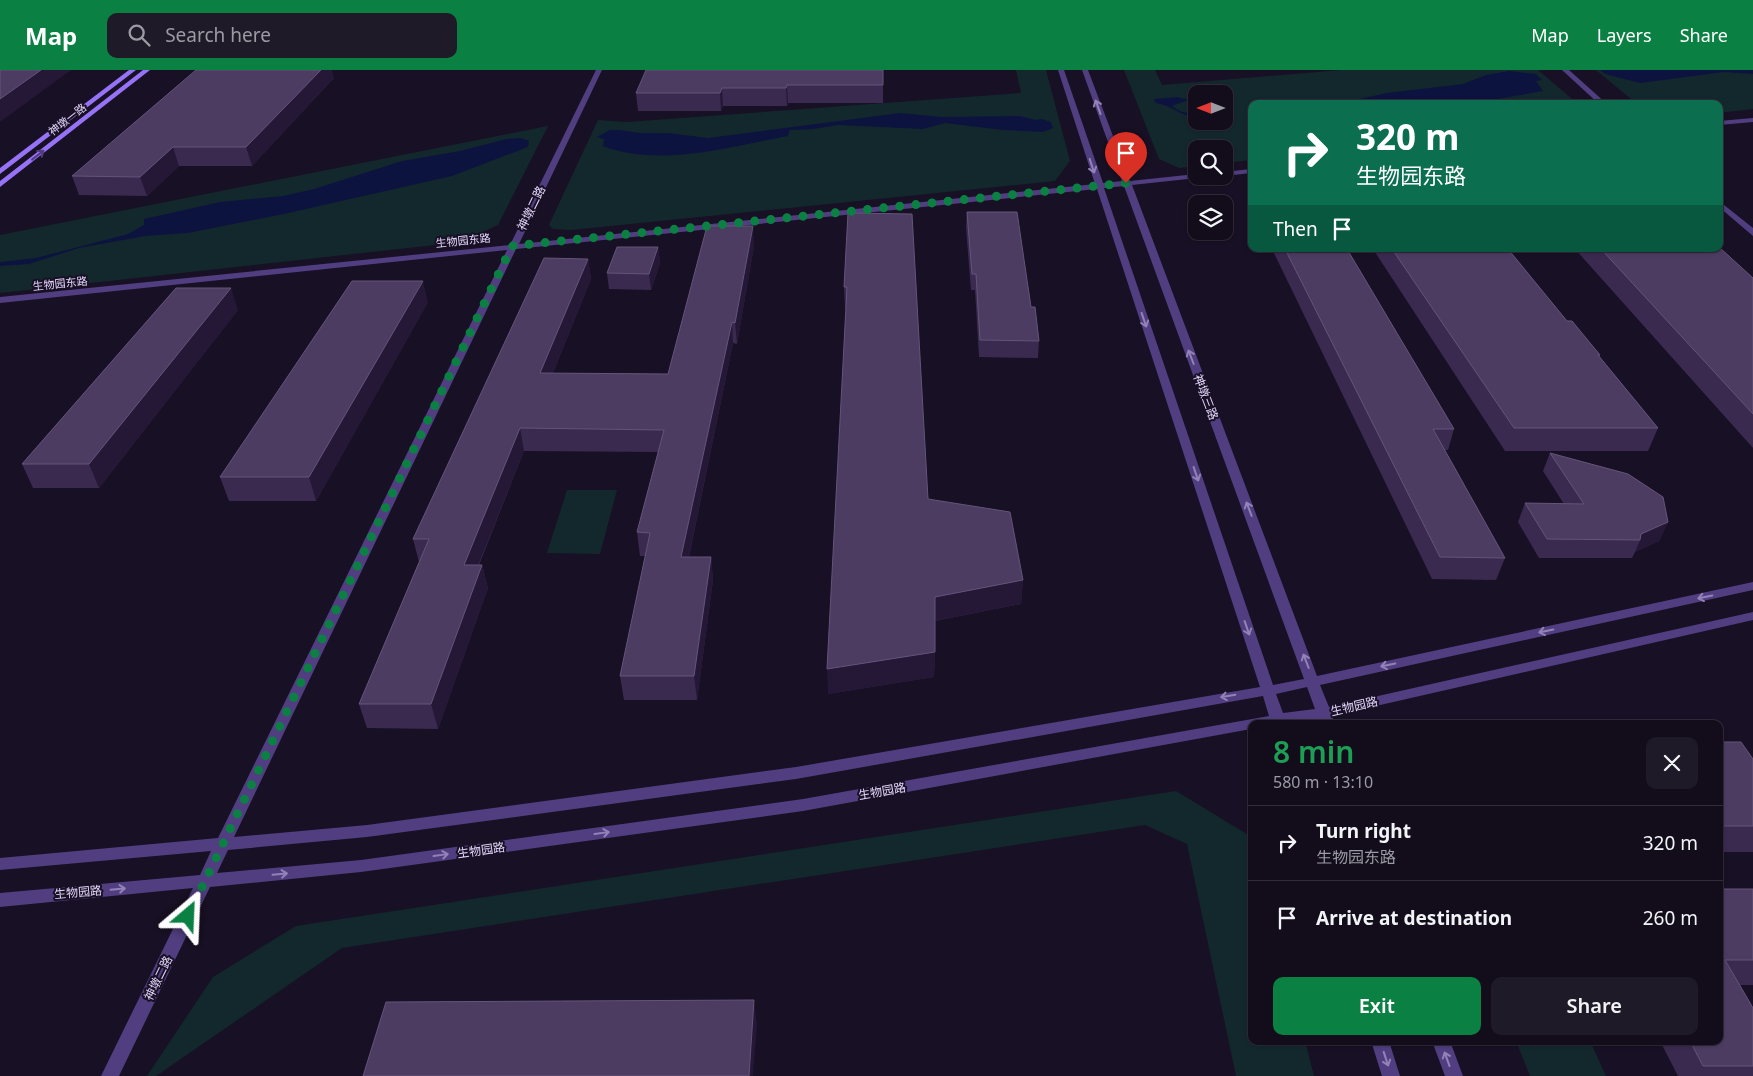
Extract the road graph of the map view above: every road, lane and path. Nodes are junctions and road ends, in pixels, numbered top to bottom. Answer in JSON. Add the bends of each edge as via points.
{"nodes":[{"id":1,"x":133,"y":70,"type":"edge"},
{"id":2,"x":147,"y":70,"type":"edge"},
{"id":3,"x":599,"y":70,"type":"edge"},
{"id":4,"x":1061,"y":70,"type":"edge"},
{"id":5,"x":1085,"y":70,"type":"edge"},
{"id":6,"x":1565,"y":70,"type":"edge"},
{"id":7,"x":1599,"y":100,"type":"edge"},
{"id":8,"x":1753,"y":120,"type":"edge"},
{"id":9,"x":1723,"y":123,"type":"edge"},
{"id":10,"x":1248,"y":171,"type":"edge"},
{"id":11,"x":0,"y":172,"type":"edge"},
{"id":12,"x":1233,"y":173,"type":"edge"},
{"id":13,"x":1188,"y":177,"type":"edge"},
{"id":14,"x":1126,"y":183,"type":"junction"},
{"id":15,"x":0,"y":185,"type":"edge"},
{"id":16,"x":1099,"y":185,"type":"junction"},
{"id":17,"x":1723,"y":207,"type":"edge"},
{"id":18,"x":1753,"y":233,"type":"edge"},
{"id":19,"x":512,"y":246,"type":"junction"},
{"id":20,"x":0,"y":300,"type":"edge"},
{"id":21,"x":1753,"y":586,"type":"edge"},
{"id":22,"x":1753,"y":616,"type":"edge"},
{"id":23,"x":1314,"y":681,"type":"junction"},
{"id":24,"x":1268,"y":689,"type":"junction"},
{"id":25,"x":1326,"y":718,"type":"edge"},
{"id":26,"x":1278,"y":720,"type":"edge"},
{"id":27,"x":1294,"y":720,"type":"edge"},
{"id":28,"x":1248,"y":726,"type":"edge"},
{"id":29,"x":223,"y":844,"type":"junction"},
{"id":30,"x":0,"y":864,"type":"edge"},
{"id":31,"x":205,"y":881,"type":"junction"},
{"id":32,"x":0,"y":900,"type":"edge"},
{"id":33,"x":1381,"y":1045,"type":"edge"},
{"id":34,"x":1442,"y":1045,"type":"edge"},
{"id":35,"x":110,"y":1076,"type":"edge"},
{"id":36,"x":1391,"y":1076,"type":"edge"},
{"id":37,"x":1454,"y":1076,"type":"edge"}],
"edges":[{"from":1,"to":11,"type":"main road","name":"神墩一路"},
{"from":15,"to":2,"type":"main road","name":"神墩一路","one_way":true},
{"from":3,"to":19,"type":"street","name":"神墩二路"},
{"from":4,"to":16,"type":"street","one_way":true},
{"from":14,"to":5,"type":"street","name":"神墩三路","one_way":true},
{"from":6,"to":7,"type":"street"},
{"from":8,"to":9,"type":"street"},
{"from":10,"to":12,"type":"street"},
{"from":13,"to":14,"type":"street","name":"生物园东路"},
{"from":14,"to":16,"type":"street","name":"生物园东路"},
{"from":23,"to":14,"type":"street","name":"神墩三路","one_way":true},
{"from":16,"to":19,"type":"street","name":"生物园东路"},
{"from":16,"to":24,"type":"street","one_way":true},
{"from":17,"to":18,"type":"street"},
{"from":19,"to":20,"type":"street","name":"生物园东路"},
{"from":19,"to":29,"type":"street","name":"神墩二路"},
{"from":21,"to":23,"type":"street","one_way":true},
{"from":22,"to":25,"type":"street","name":"生物园路"},
{"from":23,"to":24,"type":"street"},
{"from":23,"to":25,"type":"street","name":"神墩三路"},
{"from":24,"to":26,"type":"street"},
{"from":24,"to":29,"type":"street","one_way":true,"via":[[796,774],[367,831]]},
{"from":25,"to":27,"type":"street","name":"生物园路"},
{"from":31,"to":28,"type":"street","name":"生物园路","one_way":true,"via":[[361,866],[803,805]]},
{"from":29,"to":30,"type":"street"},
{"from":29,"to":31,"type":"street","name":"神墩二路"},
{"from":32,"to":31,"type":"street","name":"生物园路","one_way":true},
{"from":31,"to":35,"type":"street","name":"神墩二路"},
{"from":33,"to":36,"type":"street","one_way":true},
{"from":37,"to":34,"type":"street","one_way":true}]}
